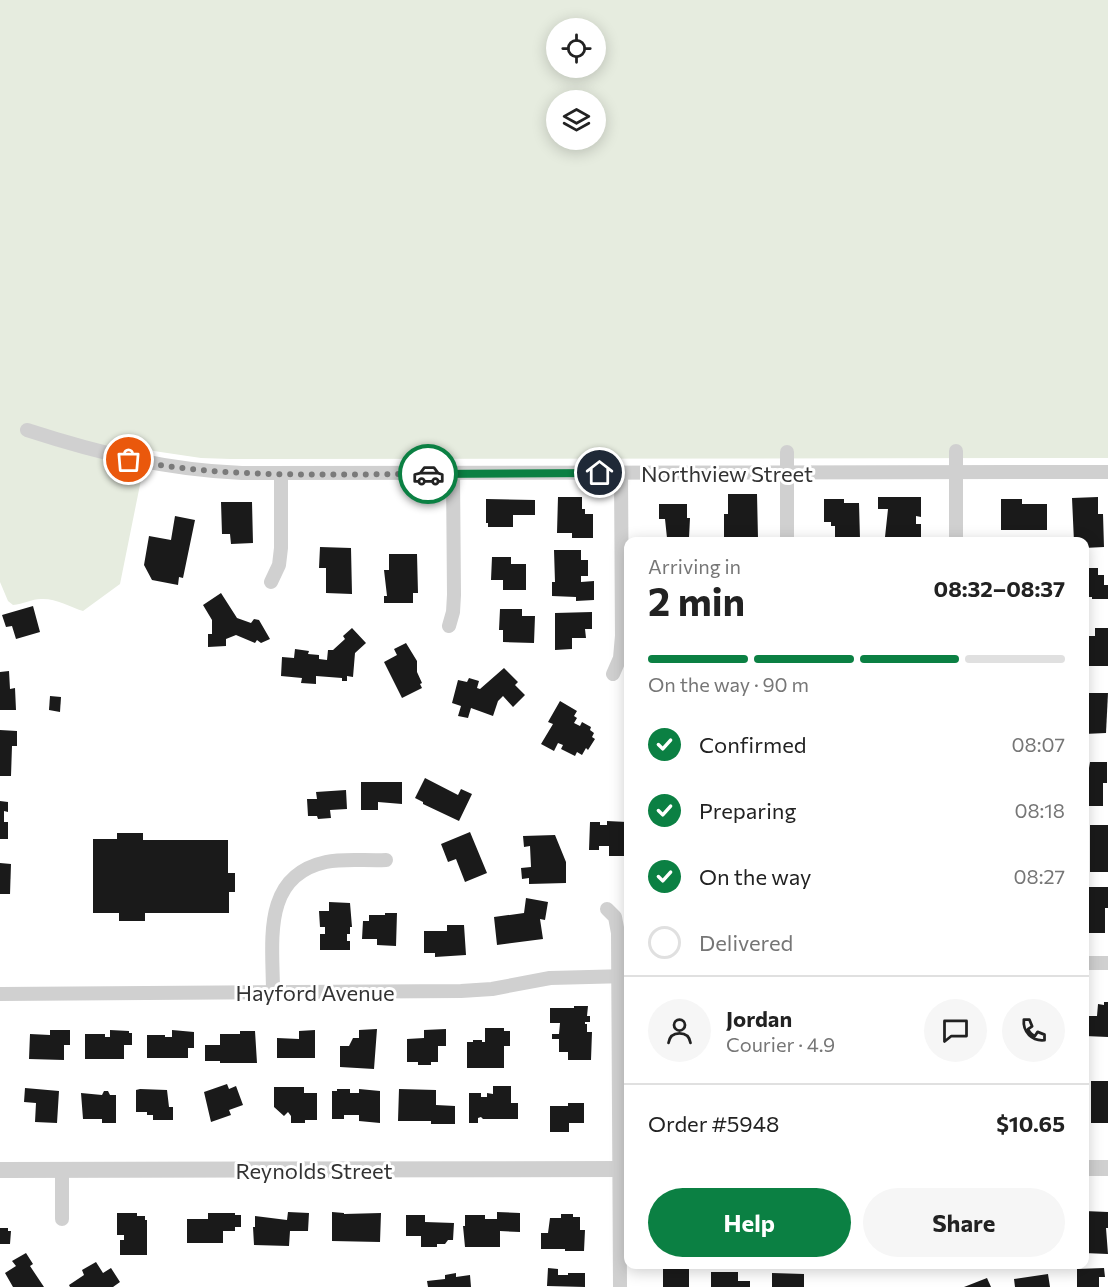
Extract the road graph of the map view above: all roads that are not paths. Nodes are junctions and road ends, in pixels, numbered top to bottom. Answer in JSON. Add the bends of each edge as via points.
{"nodes":[{"id":1,"x":27,"y":430,"type":"dead end"},
{"id":2,"x":956,"y":451,"type":"dead end"},
{"id":3,"x":787,"y":452,"type":"dead end"},
{"id":4,"x":955,"y":472,"type":"junction"},
{"id":5,"x":1108,"y":472,"type":"edge"},
{"id":6,"x":621,"y":473,"type":"junction"},
{"id":7,"x":787,"y":473,"type":"junction"},
{"id":8,"x":281,"y":474,"type":"junction"},
{"id":9,"x":453,"y":474,"type":"junction"},
{"id":10,"x":787,"y":537,"type":"edge"},
{"id":11,"x":956,"y":537,"type":"edge"},
{"id":12,"x":271,"y":582,"type":"dead end"},
{"id":13,"x":449,"y":626,"type":"dead end"},
{"id":14,"x":613,"y":674,"type":"dead end"},
{"id":15,"x":386,"y":860,"type":"dead end"},
{"id":16,"x":607,"y":909,"type":"dead end"},
{"id":17,"x":1089,"y":963,"type":"edge"},
{"id":18,"x":1108,"y":963,"type":"edge"},
{"id":19,"x":624,"y":976,"type":"edge"},
{"id":20,"x":273,"y":993,"type":"junction"},
{"id":21,"x":0,"y":994,"type":"edge"},
{"id":22,"x":1089,"y":1168,"type":"edge"},
{"id":23,"x":1108,"y":1168,"type":"edge"},
{"id":24,"x":624,"y":1169,"type":"edge"},
{"id":25,"x":0,"y":1170,"type":"edge"},
{"id":26,"x":62,"y":1170,"type":"junction"},
{"id":27,"x":62,"y":1219,"type":"dead end"},
{"id":28,"x":620,"y":1287,"type":"edge"}],
"edges":[{"from":1,"to":8,"type":"street","name":"Northview Street","via":[[92,451],[166,467]]},
{"from":2,"to":4,"type":"street"},
{"from":3,"to":7,"type":"street"},
{"from":4,"to":5,"type":"street","name":"Northview Street"},
{"from":4,"to":7,"type":"street","name":"Northview Street"},
{"from":4,"to":11,"type":"street"},
{"from":6,"to":7,"type":"street","name":"Northview Street"},
{"from":6,"to":9,"type":"street","name":"Northview Street"},
{"from":6,"to":14,"type":"street","via":[[622,636],[620,658]]},
{"from":7,"to":10,"type":"street"},
{"from":8,"to":9,"type":"street","name":"Northview Street"},
{"from":8,"to":12,"type":"street","via":[[281,548]]},
{"from":9,"to":13,"type":"street","via":[[454,595]]},
{"from":15,"to":20,"type":"street","via":[[328,861],[308,867],[291,879],[279,896],[274,914]]},
{"from":16,"to":19,"type":"street","via":[[615,916]]},
{"from":17,"to":18,"type":"street"},
{"from":19,"to":20,"type":"street","name":"Hayford Avenue","via":[[550,978],[461,991]]},
{"from":19,"to":24,"type":"street"},
{"from":20,"to":21,"type":"street","name":"Hayford Avenue"},
{"from":22,"to":23,"type":"street"},
{"from":24,"to":26,"type":"street","name":"Reynolds Street"},
{"from":24,"to":28,"type":"street"},
{"from":25,"to":26,"type":"street","name":"Reynolds Street"},
{"from":26,"to":27,"type":"street"}]}
